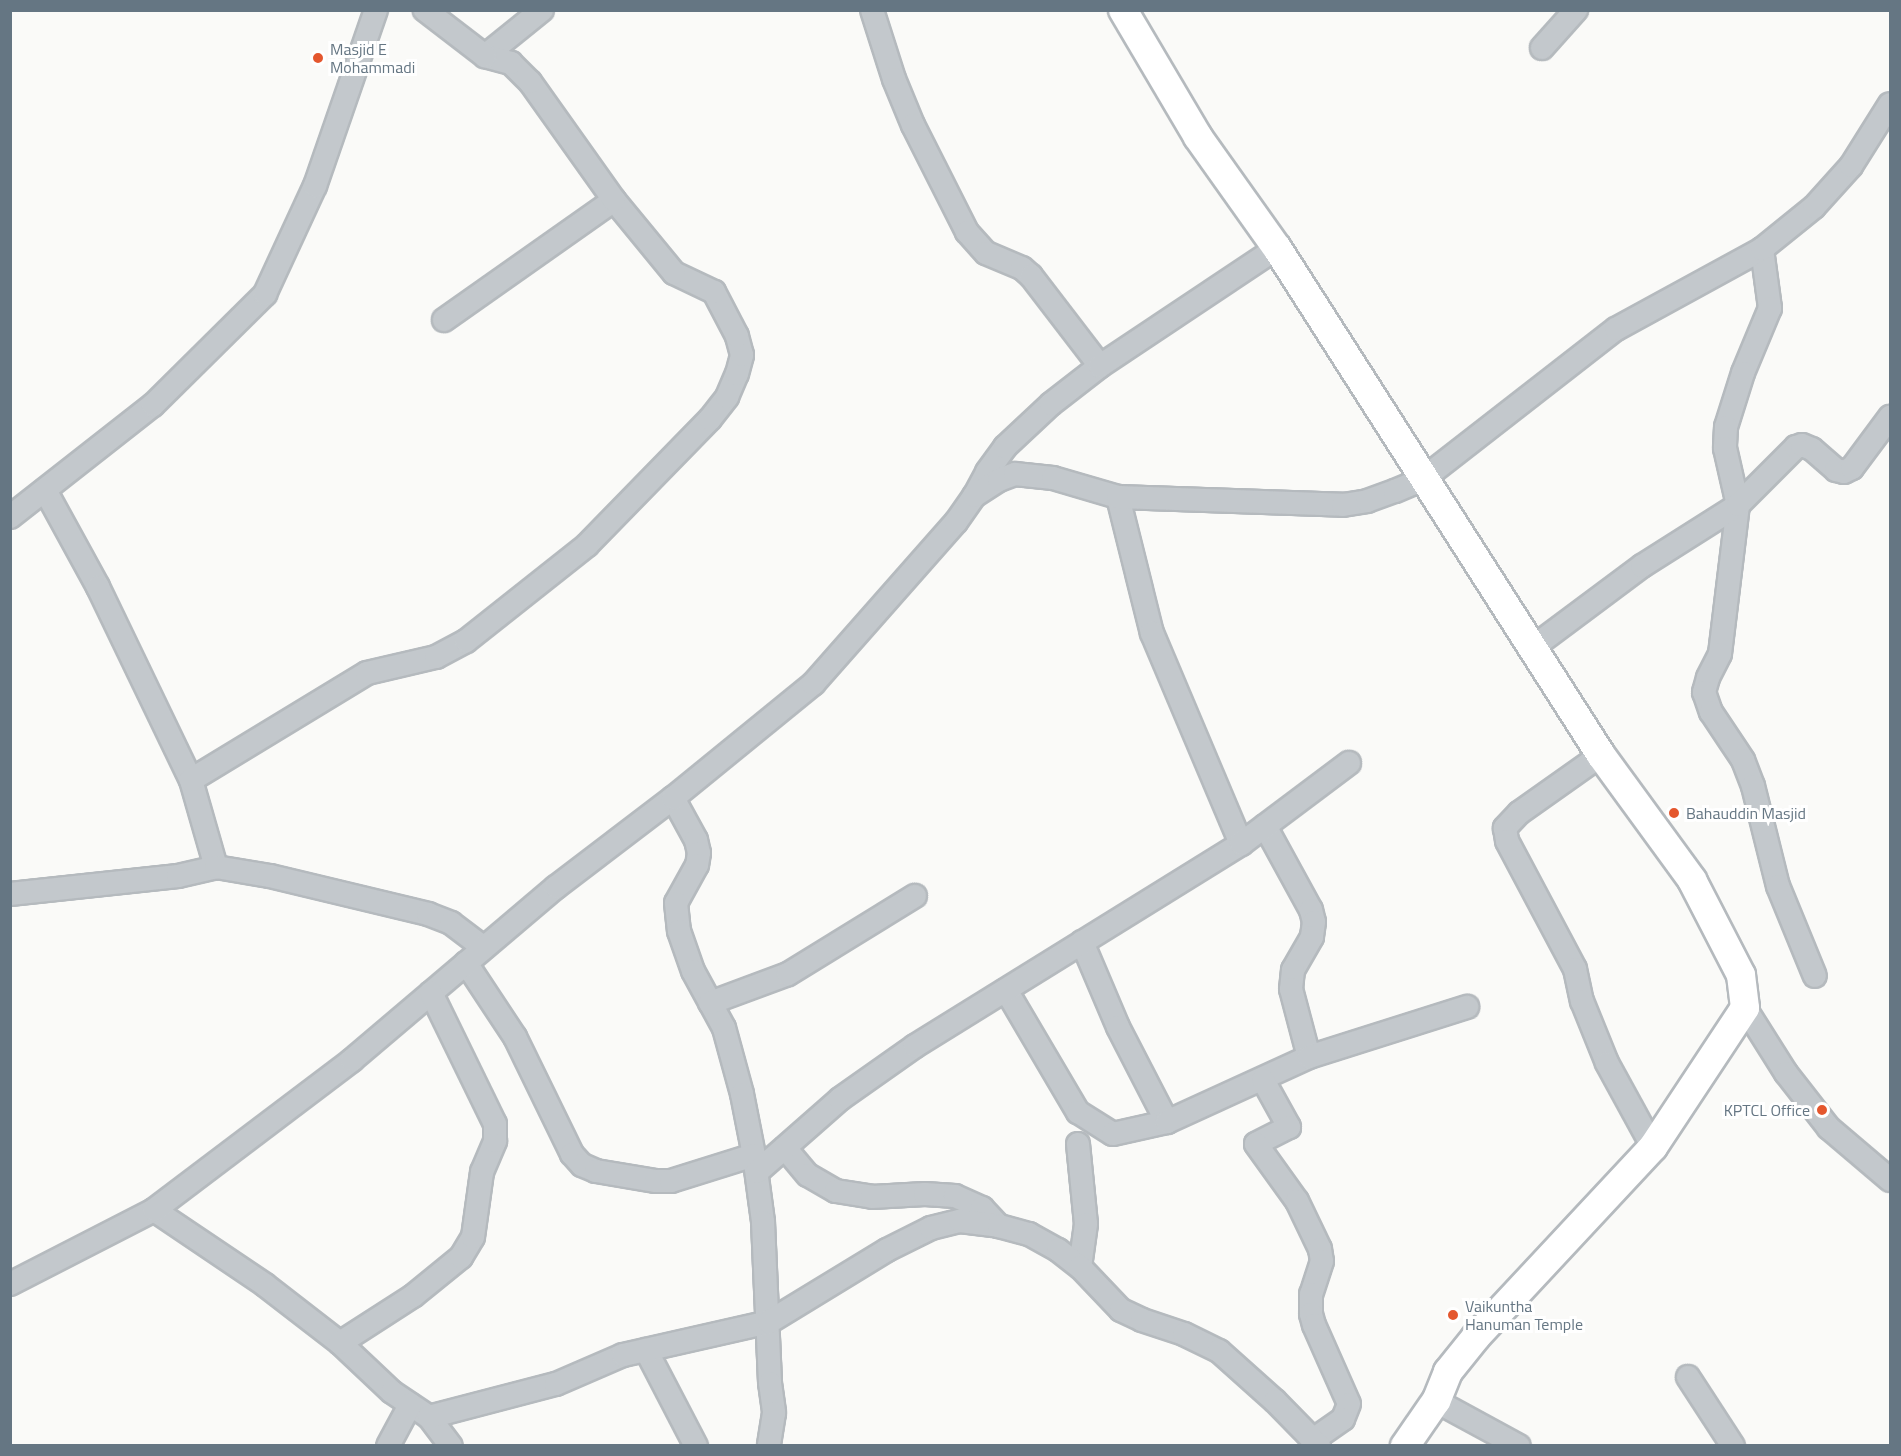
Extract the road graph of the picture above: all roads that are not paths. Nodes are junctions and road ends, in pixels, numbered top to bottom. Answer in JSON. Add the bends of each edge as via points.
{"nodes":[{"id":1,"x":376,"y":10,"type":"edge"},
{"id":2,"x":425,"y":10,"type":"edge"},
{"id":3,"x":542,"y":10,"type":"edge"},
{"id":4,"x":872,"y":10,"type":"edge"},
{"id":5,"x":1123,"y":10,"type":"edge"},
{"id":6,"x":1576,"y":10,"type":"edge"},
{"id":7,"x":1542,"y":48,"type":"dead end"},
{"id":8,"x":485,"y":56,"type":"junction"},
{"id":9,"x":1890,"y":104,"type":"edge"},
{"id":10,"x":614,"y":200,"type":"junction"},
{"id":11,"x":1278,"y":248,"type":"junction"},
{"id":12,"x":1762,"y":249,"type":"junction"},
{"id":13,"x":444,"y":320,"type":"dead end"},
{"id":14,"x":1100,"y":366,"type":"junction"},
{"id":15,"x":1890,"y":417,"type":"edge"},
{"id":16,"x":1423,"y":478,"type":"junction"},
{"id":17,"x":45,"y":490,"type":"junction"},
{"id":18,"x":974,"y":496,"type":"junction"},
{"id":19,"x":1118,"y":497,"type":"junction"},
{"id":20,"x":1738,"y":505,"type":"junction"},
{"id":21,"x":10,"y":517,"type":"edge"},
{"id":22,"x":1532,"y":648,"type":"junction"},
{"id":23,"x":1600,"y":755,"type":"junction"},
{"id":24,"x":1349,"y":763,"type":"dead end"},
{"id":25,"x":191,"y":780,"type":"junction"},
{"id":26,"x":672,"y":798,"type":"junction"},
{"id":27,"x":1265,"y":826,"type":"junction"},
{"id":28,"x":1241,"y":844,"type":"junction"},
{"id":29,"x":216,"y":867,"type":"junction"},
{"id":30,"x":10,"y":894,"type":"edge"},
{"id":31,"x":915,"y":896,"type":"dead end"},
{"id":32,"x":1082,"y":942,"type":"junction"},
{"id":33,"x":484,"y":948,"type":"junction"},
{"id":34,"x":466,"y":963,"type":"junction"},
{"id":35,"x":1815,"y":976,"type":"dead end"},
{"id":36,"x":1006,"y":990,"type":"junction"},
{"id":37,"x":431,"y":993,"type":"junction"},
{"id":38,"x":710,"y":1004,"type":"junction"},
{"id":39,"x":1467,"y":1007,"type":"dead end"},
{"id":40,"x":1745,"y":1008,"type":"junction"},
{"id":41,"x":1309,"y":1057,"type":"junction"},
{"id":42,"x":1263,"y":1080,"type":"junction"},
{"id":43,"x":1167,"y":1122,"type":"junction"},
{"id":44,"x":1078,"y":1144,"type":"dead end"},
{"id":45,"x":1653,"y":1147,"type":"junction"},
{"id":46,"x":785,"y":1148,"type":"junction"},
{"id":47,"x":756,"y":1163,"type":"junction"},
{"id":48,"x":1890,"y":1180,"type":"edge"},
{"id":49,"x":154,"y":1210,"type":"junction"},
{"id":50,"x":999,"y":1226,"type":"junction"},
{"id":51,"x":1080,"y":1267,"type":"junction"},
{"id":52,"x":10,"y":1284,"type":"edge"},
{"id":53,"x":769,"y":1322,"type":"junction"},
{"id":54,"x":340,"y":1343,"type":"junction"},
{"id":55,"x":646,"y":1350,"type":"junction"},
{"id":56,"x":1688,"y":1377,"type":"dead end"},
{"id":57,"x":1436,"y":1401,"type":"junction"},
{"id":58,"x":410,"y":1405,"type":"junction"},
{"id":59,"x":429,"y":1417,"type":"junction"},
{"id":60,"x":1317,"y":1442,"type":"edge"},
{"id":61,"x":388,"y":1446,"type":"edge"},
{"id":62,"x":451,"y":1446,"type":"edge"},
{"id":63,"x":696,"y":1446,"type":"edge"},
{"id":64,"x":769,"y":1446,"type":"edge"},
{"id":65,"x":1405,"y":1446,"type":"edge"},
{"id":66,"x":1519,"y":1446,"type":"edge"},
{"id":67,"x":1733,"y":1446,"type":"edge"}],
"edges":[{"from":1,"to":17,"type":"street","via":[[315,186],[265,294],[153,405]]},
{"from":2,"to":8,"type":"street"},
{"from":3,"to":8,"type":"street"},
{"from":4,"to":14,"type":"street","via":[[913,125],[967,232],[986,253],[1022,268],[1031,276]]},
{"from":5,"to":11,"type":"main road","via":[[1198,137]]},
{"from":6,"to":7,"type":"street"},
{"from":8,"to":10,"type":"street","via":[[512,63],[530,82]]},
{"from":9,"to":12,"type":"street","via":[[1851,166],[1829,191]]},
{"from":10,"to":13,"type":"street"},
{"from":10,"to":25,"type":"street","via":[[674,273],[714,292],[724,309],[742,355],[727,397],[587,545],[466,641],[436,657],[367,673]]},
{"from":11,"to":14,"type":"street"},
{"from":11,"to":16,"type":"main road"},
{"from":12,"to":16,"type":"street","via":[[1616,329]]},
{"from":12,"to":20,"type":"street","via":[[1770,308],[1725,427],[1725,448]]},
{"from":14,"to":18,"type":"street","via":[[1005,447]]},
{"from":15,"to":20,"type":"street","via":[[1852,468],[1836,470],[1802,445],[1790,452]]},
{"from":16,"to":19,"type":"street","via":[[1367,501],[1343,505]]},
{"from":16,"to":22,"type":"main road"},
{"from":17,"to":21,"type":"street"},
{"from":17,"to":25,"type":"street","via":[[98,587]]},
{"from":18,"to":19,"type":"street","via":[[1015,474],[1053,478]]},
{"from":18,"to":26,"type":"street","via":[[813,684]]},
{"from":19,"to":28,"type":"street","via":[[1152,633]]},
{"from":20,"to":22,"type":"street","via":[[1642,566]]},
{"from":20,"to":35,"type":"street","via":[[1720,654],[1704,692],[1711,712],[1743,760],[1754,786],[1778,886]]},
{"from":22,"to":23,"type":"main road"},
{"from":23,"to":40,"type":"main road","via":[[1692,880],[1741,975]]},
{"from":23,"to":45,"type":"street","via":[[1519,813],[1505,828],[1507,841],[1575,969],[1582,1001],[1607,1063]]},
{"from":24,"to":27,"type":"street"},
{"from":25,"to":29,"type":"street"},
{"from":26,"to":33,"type":"street"},
{"from":26,"to":38,"type":"street","via":[[696,840],[699,853],[697,865],[676,903],[679,932]]},
{"from":27,"to":28,"type":"street"},
{"from":27,"to":41,"type":"street","via":[[1314,922],[1312,937],[1293,970],[1291,989]]},
{"from":28,"to":32,"type":"street"},
{"from":29,"to":30,"type":"street","via":[[178,876]]},
{"from":29,"to":33,"type":"street","via":[[428,914],[451,923]]},
{"from":31,"to":38,"type":"street","via":[[788,974]]},
{"from":32,"to":36,"type":"street"},
{"from":32,"to":43,"type":"street","via":[[1118,1027]]},
{"from":33,"to":34,"type":"street"},
{"from":34,"to":37,"type":"street"},
{"from":34,"to":47,"type":"street","via":[[515,1037],[572,1154],[582,1165],[596,1171],[671,1181]]},
{"from":36,"to":43,"type":"street","via":[[1078,1112],[1113,1134]]},
{"from":36,"to":46,"type":"street","via":[[915,1046],[840,1100]]},
{"from":37,"to":49,"type":"street","via":[[352,1060]]},
{"from":37,"to":54,"type":"street","via":[[495,1124],[495,1141],[482,1172],[473,1237],[461,1257],[421,1289]]},
{"from":38,"to":47,"type":"street","via":[[724,1029]]},
{"from":39,"to":41,"type":"street"},
{"from":40,"to":45,"type":"main road"},
{"from":40,"to":48,"type":"street","via":[[1786,1074],[1829,1128]]},
{"from":41,"to":42,"type":"street"},
{"from":42,"to":43,"type":"street"},
{"from":42,"to":60,"type":"street","via":[[1289,1127],[1256,1144],[1297,1201],[1320,1249],[1322,1261],[1311,1294],[1311,1314],[1349,1404],[1343,1419]]},
{"from":44,"to":51,"type":"street","via":[[1086,1224]]},
{"from":45,"to":57,"type":"main road","via":[[1476,1337],[1448,1372]]},
{"from":46,"to":47,"type":"street"},
{"from":46,"to":50,"type":"street","via":[[808,1175],[836,1191],[872,1197],[955,1196],[982,1208]]},
{"from":47,"to":53,"type":"street"},
{"from":49,"to":52,"type":"street"},
{"from":49,"to":54,"type":"street","via":[[265,1285]]},
{"from":50,"to":51,"type":"street","via":[[1029,1234]]},
{"from":50,"to":53,"type":"street","via":[[960,1221],[931,1228],[887,1250]]},
{"from":51,"to":60,"type":"street","via":[[1121,1310],[1219,1351]]},
{"from":53,"to":55,"type":"street"},
{"from":53,"to":64,"type":"street","via":[[774,1413]]},
{"from":54,"to":58,"type":"street"},
{"from":55,"to":59,"type":"street","via":[[623,1355],[556,1383]]},
{"from":55,"to":63,"type":"street"},
{"from":56,"to":67,"type":"street"},
{"from":57,"to":65,"type":"main road"},
{"from":57,"to":66,"type":"street"},
{"from":58,"to":59,"type":"street"},
{"from":58,"to":61,"type":"street"},
{"from":59,"to":62,"type":"street"}]}
